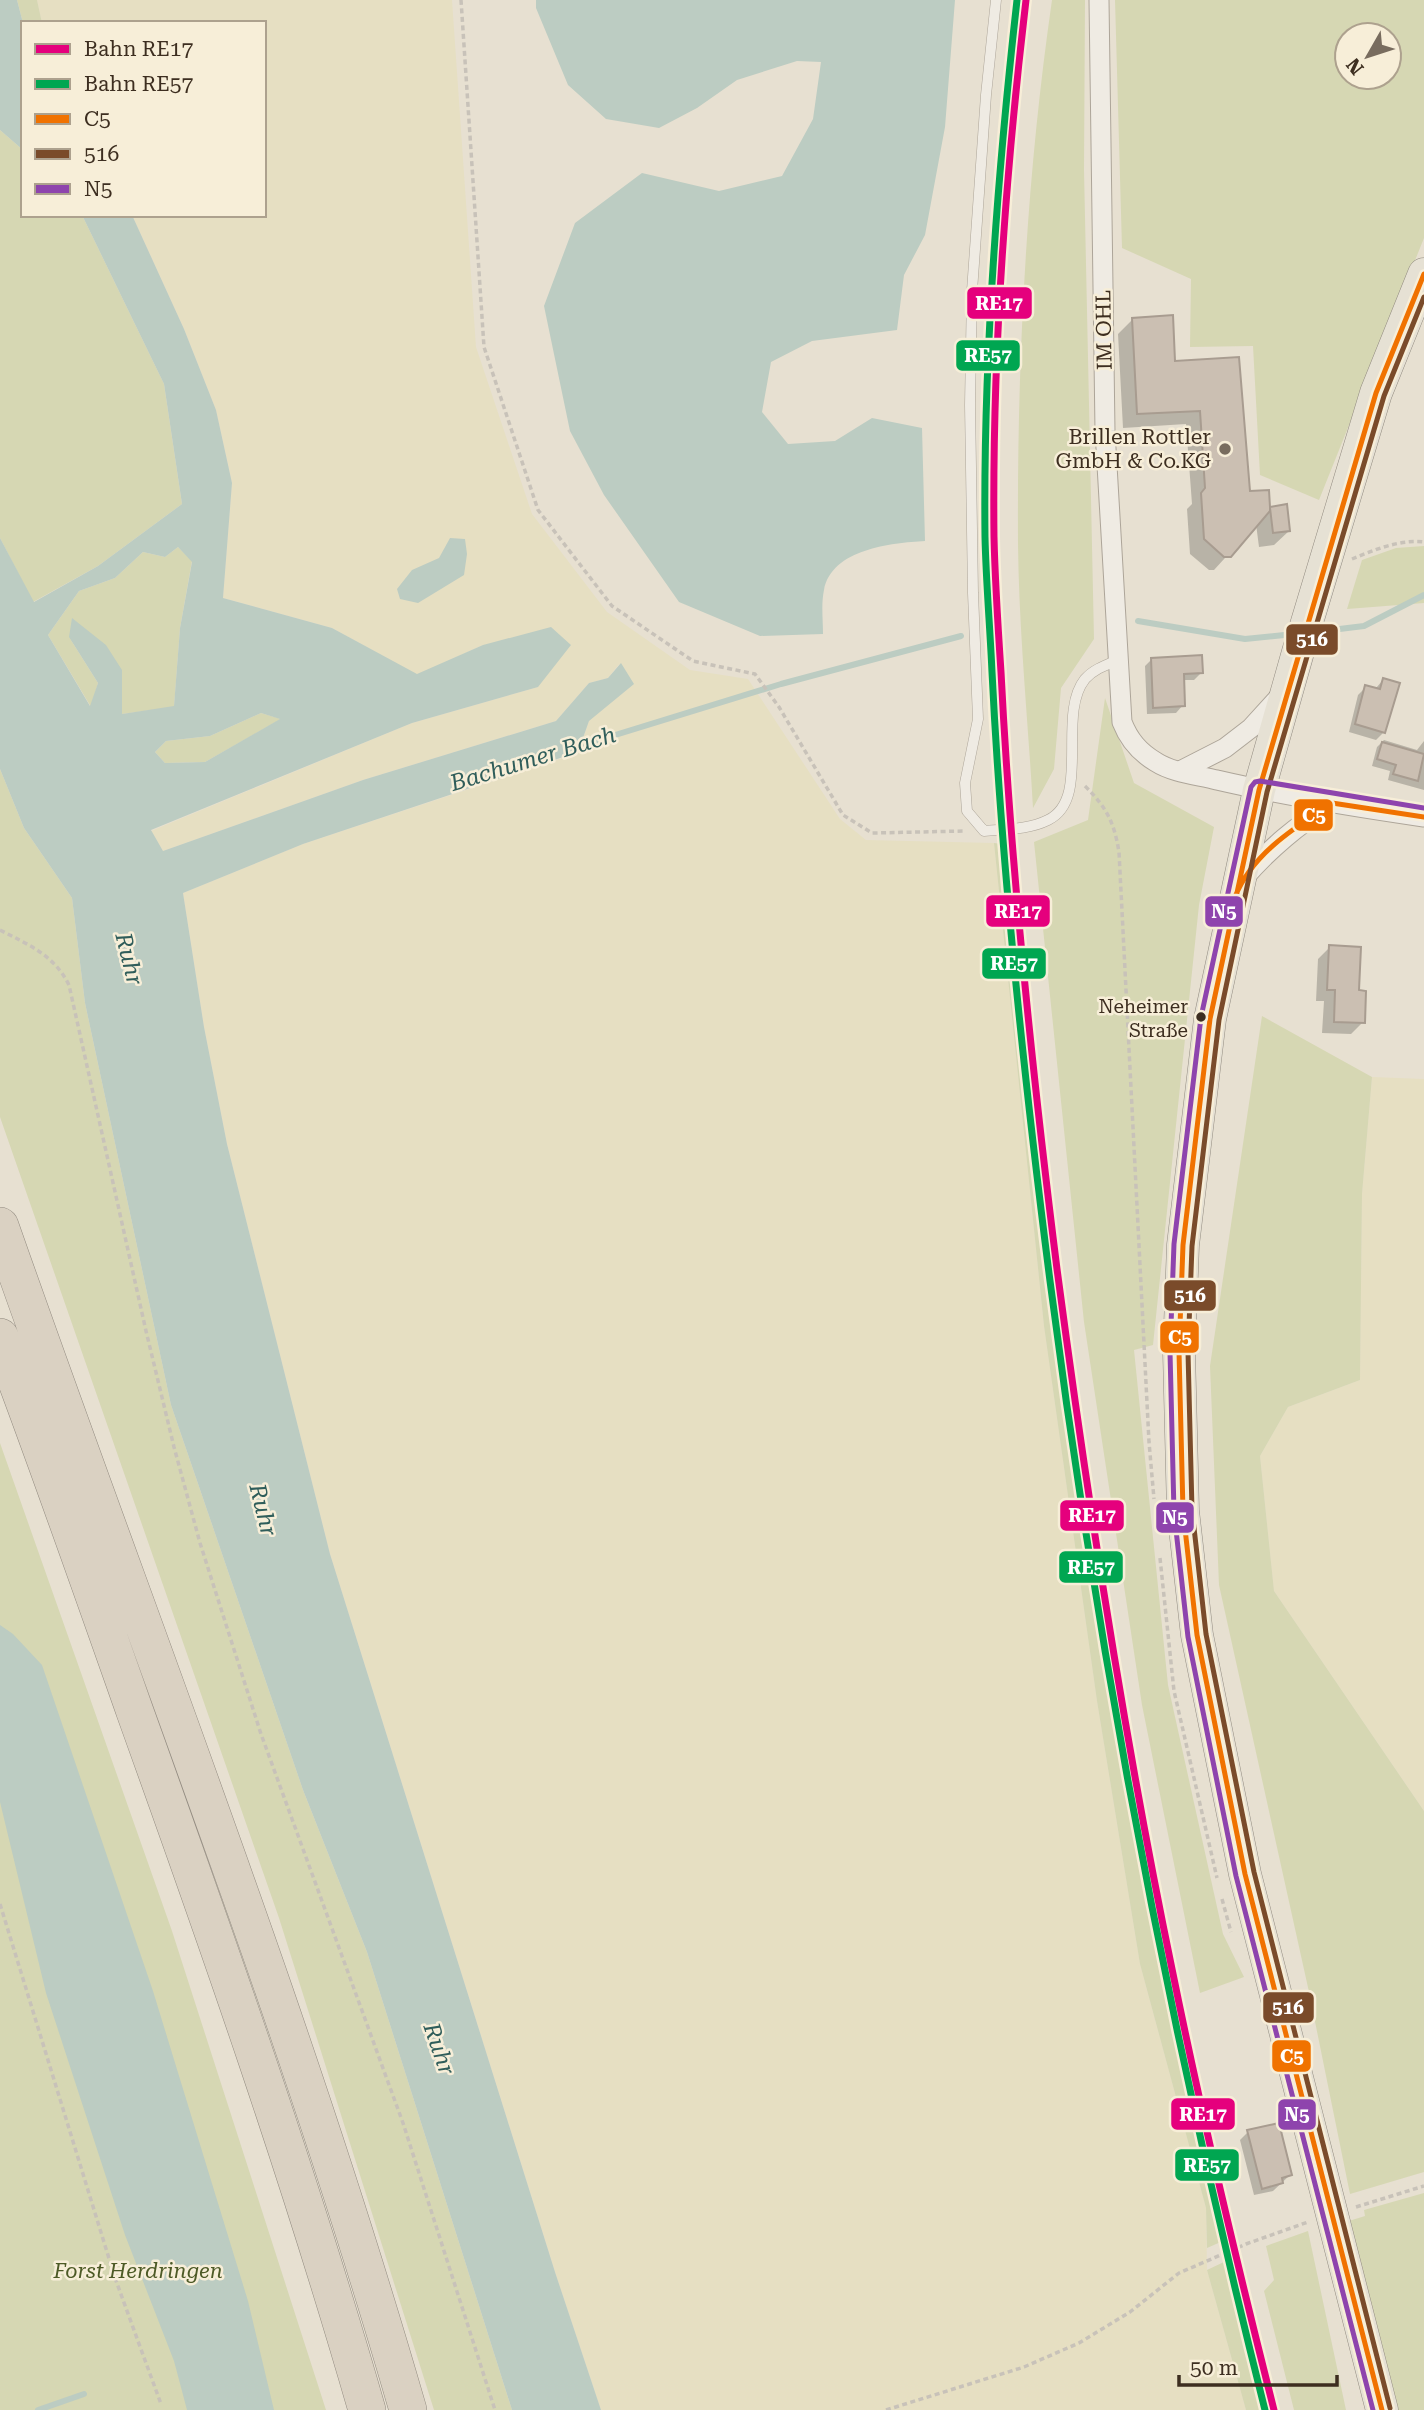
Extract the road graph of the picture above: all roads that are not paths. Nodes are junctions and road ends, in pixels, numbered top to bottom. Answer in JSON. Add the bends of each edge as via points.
{"nodes":[{"id":1,"x":996,"y":0,"type":"edge"},
{"id":2,"x":1099,"y":0,"type":"edge"},
{"id":3,"x":1424,"y":274,"type":"edge"},
{"id":4,"x":1118,"y":660,"type":"junction"},
{"id":5,"x":1287,"y":688,"type":"junction"},
{"id":6,"x":1180,"y":771,"type":"junction"},
{"id":7,"x":1259,"y":790,"type":"junction"},
{"id":8,"x":1332,"y":803,"type":"junction"},
{"id":9,"x":1424,"y":817,"type":"edge"},
{"id":10,"x":1238,"y":885,"type":"junction"},
{"id":11,"x":0,"y":1226,"type":"edge"},
{"id":12,"x":0,"y":1337,"type":"edge"},
{"id":13,"x":367,"y":2410,"type":"edge"},
{"id":14,"x":408,"y":2410,"type":"edge"},
{"id":15,"x":1382,"y":2410,"type":"edge"}],
"edges":[{"from":1,"to":4,"type":"lane","via":[[972,291],[970,393],[978,719],[965,783],[967,811],[984,831],[1023,829],[1050,820],[1062,809],[1072,774],[1077,692],[1099,668]]},
{"from":2,"to":4,"type":"street","name":"IM OHL","via":[[1105,431]]},
{"from":3,"to":5,"type":"main road","via":[[1376,393]]},
{"from":4,"to":6,"type":"street","via":[[1122,722],[1128,737],[1157,764]]},
{"from":5,"to":6,"type":"street","via":[[1251,729]]},
{"from":5,"to":7,"type":"main road"},
{"from":6,"to":7,"type":"street"},
{"from":7,"to":8,"type":"street"},
{"from":7,"to":10,"type":"main road"},
{"from":8,"to":9,"type":"street"},
{"from":8,"to":10,"type":"street","via":[[1293,828]]},
{"from":10,"to":15,"type":"main road","via":[[1210,1019],[1183,1245],[1179,1352],[1184,1511],[1197,1635],[1245,1874]]},
{"from":11,"to":14,"type":"highway","via":[[291,2036],[368,2269]]},
{"from":12,"to":13,"type":"highway","via":[[252,2046]]}]}
